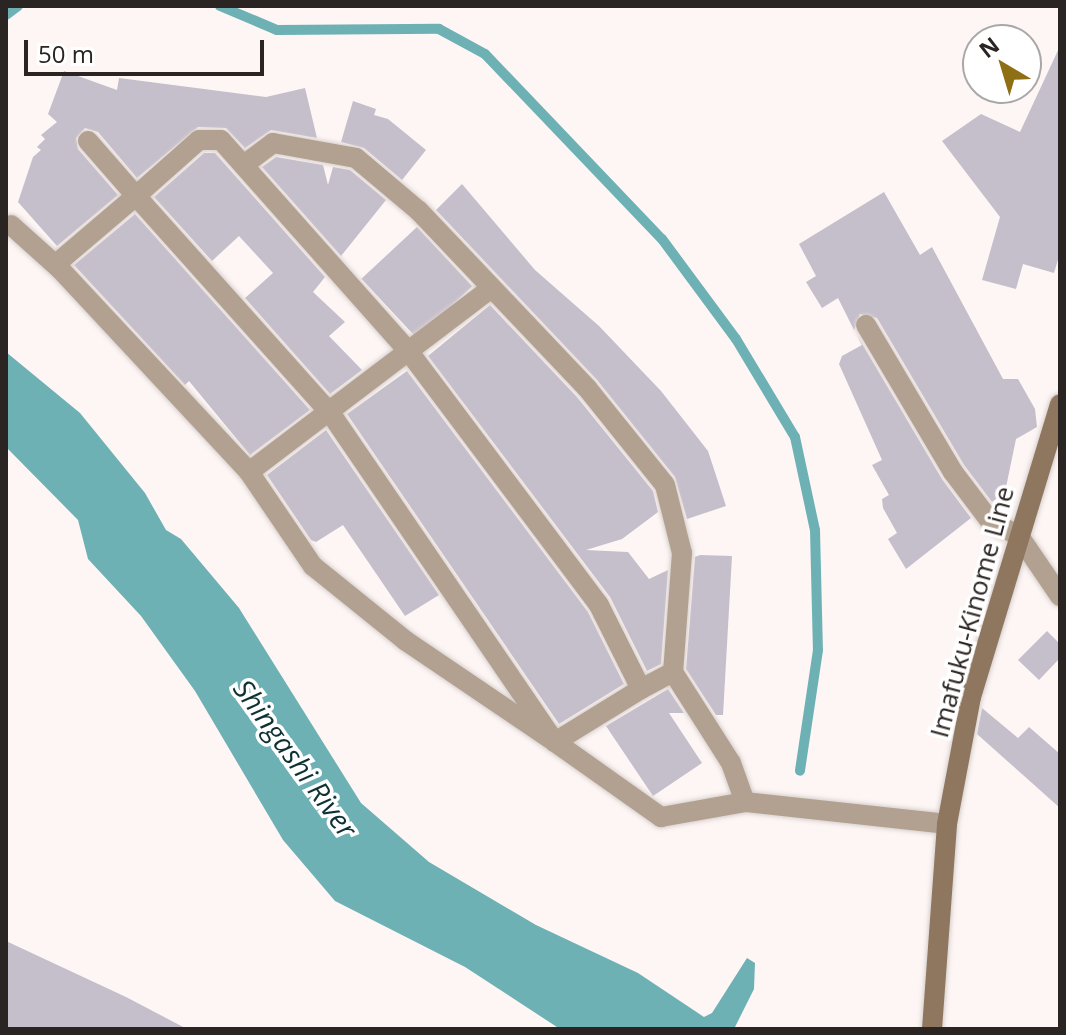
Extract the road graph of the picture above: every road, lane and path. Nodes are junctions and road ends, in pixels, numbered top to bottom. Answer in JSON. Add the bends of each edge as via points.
{"nodes":[{"id":1,"x":88,"y":141,"type":"dead end"},
{"id":2,"x":245,"y":164,"type":"junction"},
{"id":3,"x":136,"y":196,"type":"junction"},
{"id":4,"x":11,"y":225,"type":"dead end"},
{"id":5,"x":56,"y":264,"type":"junction"},
{"id":6,"x":490,"y":289,"type":"junction"},
{"id":7,"x":866,"y":325,"type":"dead end"},
{"id":8,"x":410,"y":353,"type":"junction"},
{"id":9,"x":1060,"y":404,"type":"edge"},
{"id":10,"x":331,"y":414,"type":"junction"},
{"id":11,"x":1056,"y":427,"type":"edge"},
{"id":12,"x":249,"y":472,"type":"junction"},
{"id":13,"x":1019,"y":536,"type":"junction"},
{"id":14,"x":1060,"y":596,"type":"edge"},
{"id":15,"x":673,"y":672,"type":"junction"},
{"id":16,"x":641,"y":689,"type":"junction"},
{"id":17,"x":555,"y":742,"type":"junction"},
{"id":18,"x":745,"y":802,"type":"junction"},
{"id":19,"x":947,"y":824,"type":"junction"},
{"id":20,"x":932,"y":1029,"type":"edge"}],
"edges":[{"from":1,"to":3,"type":"street"},
{"from":2,"to":3,"type":"street","via":[[221,140],[199,140]]},
{"from":2,"to":6,"type":"street","via":[[273,143],[356,158],[419,211]]},
{"from":2,"to":8,"type":"street"},
{"from":3,"to":5,"type":"street"},
{"from":3,"to":10,"type":"street"},
{"from":4,"to":5,"type":"street"},
{"from":5,"to":12,"type":"street"},
{"from":6,"to":8,"type":"street"},
{"from":6,"to":15,"type":"street","via":[[587,388],[665,485],[682,553]]},
{"from":7,"to":13,"type":"street","via":[[953,472],[990,521]]},
{"from":8,"to":10,"type":"street"},
{"from":8,"to":16,"type":"street","via":[[599,605]]},
{"from":9,"to":11,"type":"main road","name":"Imafuku-Kinome Line"},
{"from":10,"to":12,"type":"street"},
{"from":10,"to":17,"type":"street"},
{"from":11,"to":13,"type":"main road","name":"Imafuku-Kinome Line"},
{"from":12,"to":17,"type":"street","via":[[313,566],[406,641]]},
{"from":13,"to":14,"type":"street"},
{"from":13,"to":19,"type":"main road","name":"Imafuku-Kinome Line","via":[[971,697]]},
{"from":15,"to":16,"type":"street"},
{"from":15,"to":18,"type":"street","via":[[731,763]]},
{"from":16,"to":17,"type":"street"},
{"from":17,"to":18,"type":"street","via":[[661,817]]},
{"from":18,"to":19,"type":"street"},
{"from":19,"to":20,"type":"main road","name":"Imafuku-Kinome Line"}]}
